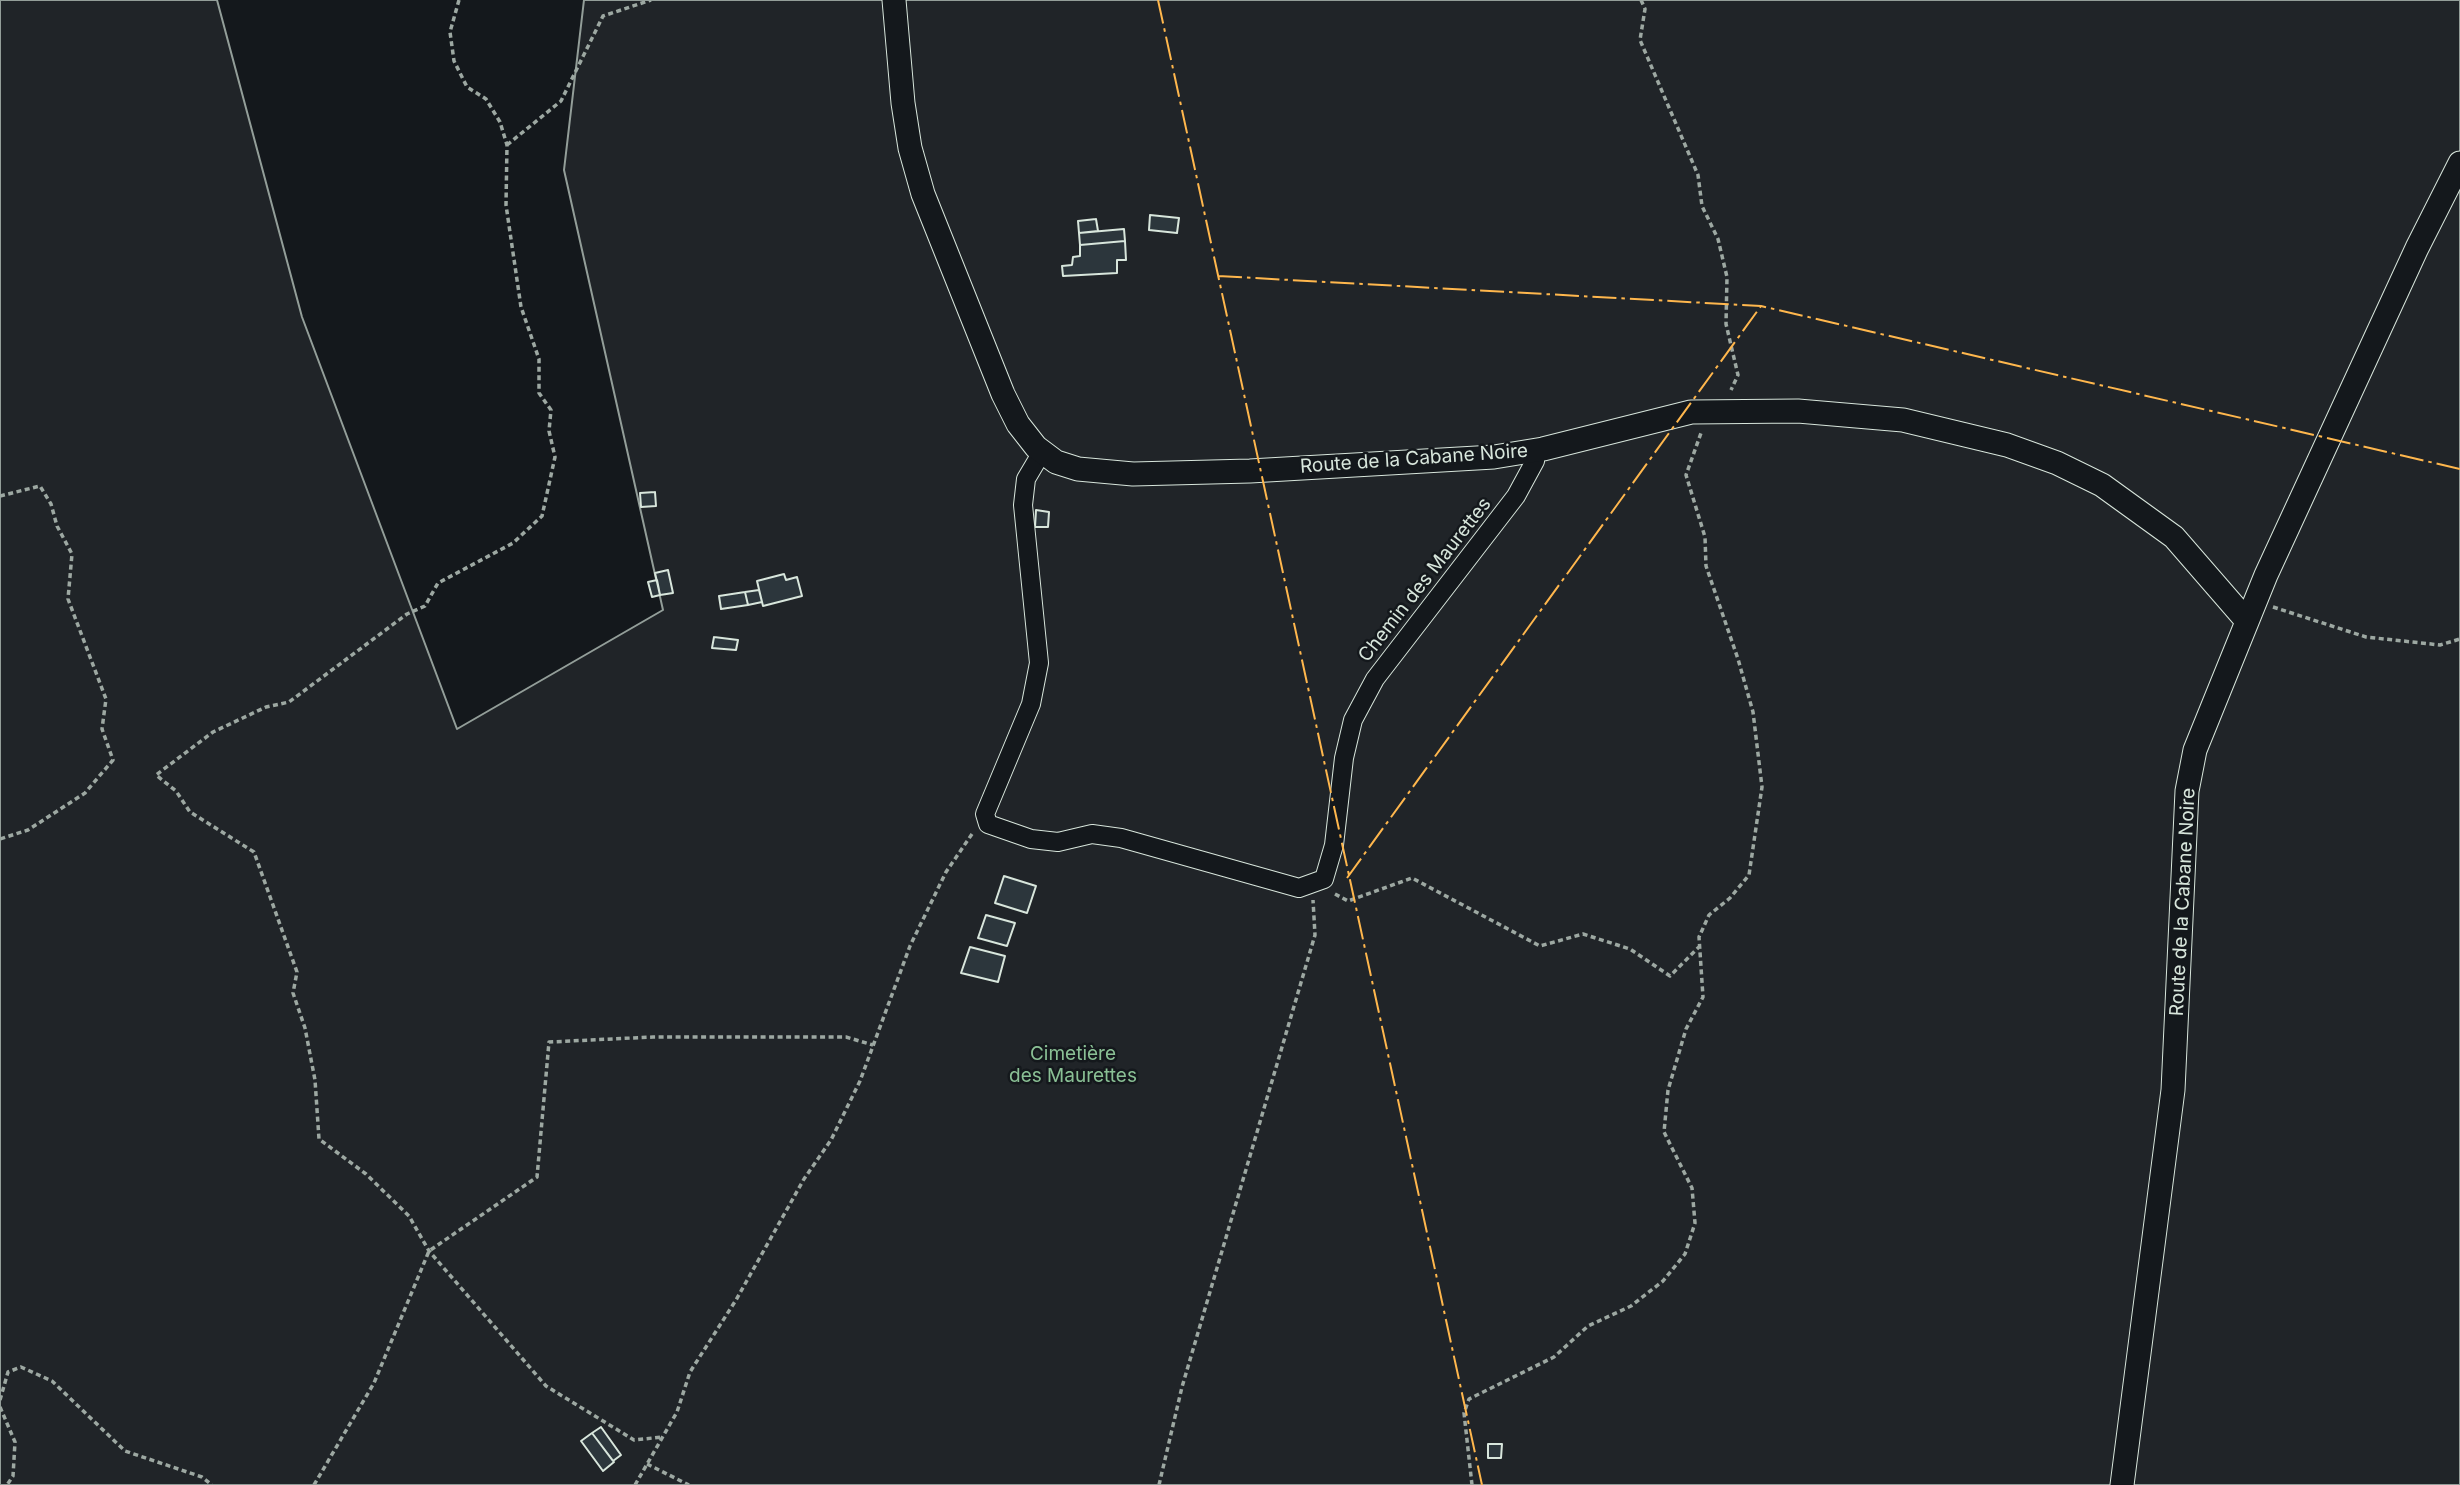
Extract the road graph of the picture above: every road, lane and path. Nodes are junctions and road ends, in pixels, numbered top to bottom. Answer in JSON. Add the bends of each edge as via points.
{"nodes":[{"id":1,"x":458,"y":0,"type":"edge"},
{"id":2,"x":651,"y":0,"type":"edge"},
{"id":3,"x":894,"y":0,"type":"edge"},
{"id":4,"x":1641,"y":0,"type":"edge"},
{"id":5,"x":507,"y":145,"type":"junction"},
{"id":6,"x":2460,"y":163,"type":"edge"},
{"id":7,"x":1722,"y":410,"type":"junction"},
{"id":8,"x":1537,"y":450,"type":"junction"},
{"id":9,"x":1042,"y":452,"type":"junction"},
{"id":10,"x":0,"y":496,"type":"edge"},
{"id":11,"x":2251,"y":610,"type":"junction"},
{"id":12,"x":2460,"y":639,"type":"edge"},
{"id":13,"x":985,"y":814,"type":"junction"},
{"id":14,"x":0,"y":839,"type":"edge"},
{"id":15,"x":1313,"y":883,"type":"junction"},
{"id":16,"x":1699,"y":947,"type":"junction"},
{"id":17,"x":873,"y":1045,"type":"junction"},
{"id":18,"x":429,"y":1251,"type":"junction"},
{"id":19,"x":0,"y":1401,"type":"edge"},
{"id":20,"x":0,"y":1407,"type":"edge"},
{"id":21,"x":662,"y":1437,"type":"junction"},
{"id":22,"x":647,"y":1464,"type":"junction"},
{"id":23,"x":7,"y":1485,"type":"edge"},
{"id":24,"x":212,"y":1485,"type":"edge"},
{"id":25,"x":314,"y":1485,"type":"edge"},
{"id":26,"x":635,"y":1485,"type":"edge"},
{"id":27,"x":689,"y":1485,"type":"edge"},
{"id":28,"x":1159,"y":1485,"type":"edge"},
{"id":29,"x":1472,"y":1485,"type":"edge"},
{"id":30,"x":2122,"y":1485,"type":"edge"}],
"edges":[{"from":1,"to":5,"type":"path","via":[[450,32],[454,61],[467,87],[486,99]]},
{"from":2,"to":5,"type":"path","via":[[603,16],[561,100]]},
{"from":3,"to":9,"type":"street","name":"Route de la Cabane Noire","via":[[905,115],[923,194],[1003,394],[1018,424]]},
{"from":4,"to":7,"type":"path","via":[[1645,9],[1640,40],[1698,175],[1702,206],[1718,239],[1727,277],[1726,324],[1738,375]]},
{"from":5,"to":18,"type":"path","via":[[506,205],[521,307],[539,359],[539,393],[551,410],[549,431],[555,457],[542,516],[513,543],[438,583],[425,606],[407,614],[289,702],[266,707],[213,732],[156,775],[176,791],[190,812],[254,852],[297,972],[293,993],[306,1028],[319,1139],[366,1174],[409,1216]]},
{"from":6,"to":11,"type":"street"},
{"from":7,"to":8,"type":"street","name":"Route de la Cabane Noire","via":[[1691,412]]},
{"from":7,"to":11,"type":"street","name":"Route de la Cabane Noire","via":[[1903,420],[2007,445],[2057,463],[2102,485],[2174,537]]},
{"from":7,"to":16,"type":"path","via":[[1698,436],[1686,475],[1705,537],[1706,566],[1753,712],[1762,787],[1749,875],[1709,915]]},
{"from":8,"to":9,"type":"street","name":"Route de la Cabane Noire","via":[[1493,457],[1133,474],[1078,469]]},
{"from":8,"to":15,"type":"street","name":"Chemin des Maurettes","via":[[1516,496],[1412,627],[1353,720],[1334,845],[1324,879]]},
{"from":9,"to":13,"type":"street","via":[[1026,479],[1023,505],[1039,663],[1031,704]]},
{"from":10,"to":14,"type":"path","via":[[40,486],[51,504],[72,554],[68,599],[106,699],[102,729],[113,760],[85,793],[27,830]]},
{"from":11,"to":12,"type":"path","via":[[2366,637],[2440,645]]},
{"from":11,"to":30,"type":"street","name":"Route de la Cabane Noire","via":[[2195,750],[2187,791],[2173,1090]]},
{"from":13,"to":15,"type":"street","via":[[988,824],[1031,839],[1058,842],[1092,834],[1121,838],[1299,888]]},
{"from":13,"to":17,"type":"path","via":[[946,872],[928,909]]},
{"from":15,"to":16,"type":"path","via":[[1348,901],[1412,878],[1541,946],[1583,934],[1630,949],[1670,976]]},
{"from":15,"to":28,"type":"path","via":[[1315,935],[1182,1387]]},
{"from":16,"to":29,"type":"path","via":[[1703,997],[1676,1058],[1664,1132],[1692,1188],[1695,1223],[1685,1254],[1663,1281],[1631,1307],[1588,1326],[1554,1357],[1469,1399],[1464,1413]]},
{"from":17,"to":18,"type":"path","via":[[846,1037],[550,1042],[537,1177]]},
{"from":17,"to":21,"type":"path","via":[[831,1140],[690,1372],[677,1412]]},
{"from":18,"to":21,"type":"path","via":[[546,1386],[634,1440]]},
{"from":18,"to":25,"type":"path","via":[[373,1383]]},
{"from":19,"to":24,"type":"path","via":[[8,1372],[21,1367],[52,1381],[125,1451],[202,1477]]},
{"from":20,"to":23,"type":"path","via":[[15,1442],[13,1476]]},
{"from":21,"to":22,"type":"path"},
{"from":22,"to":26,"type":"path"},
{"from":22,"to":27,"type":"path"}]}
